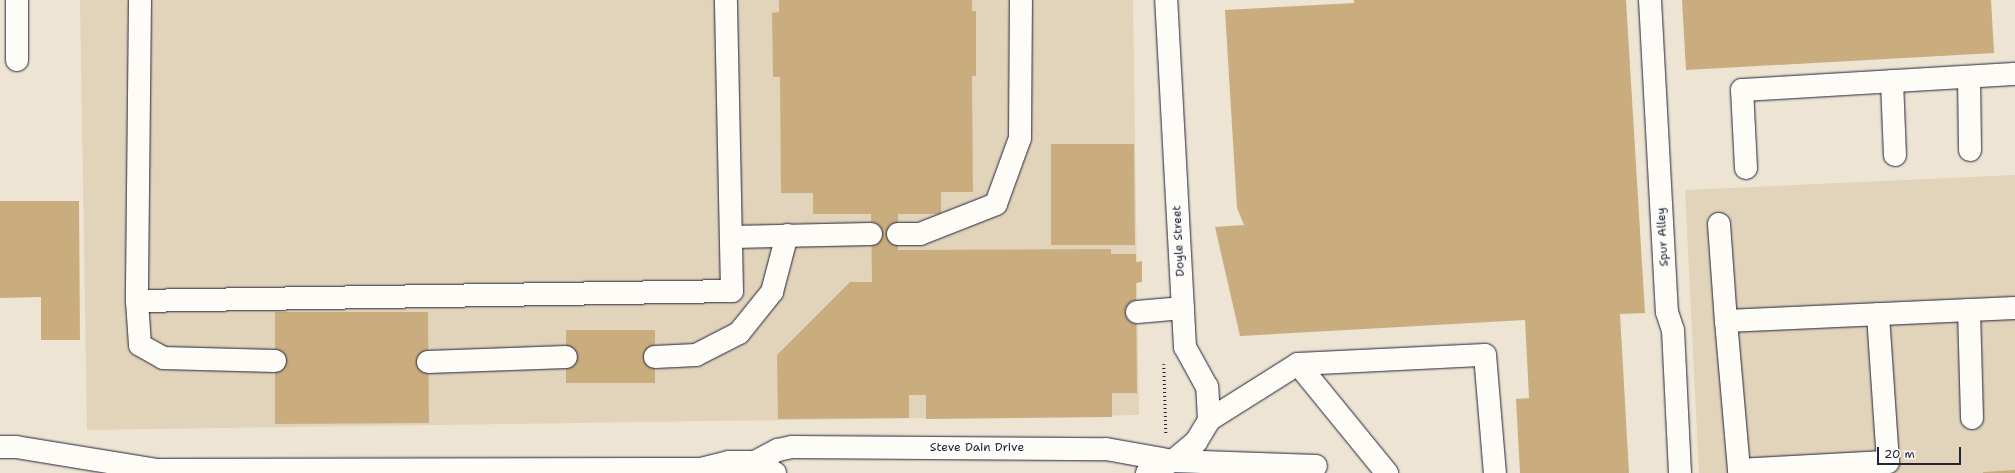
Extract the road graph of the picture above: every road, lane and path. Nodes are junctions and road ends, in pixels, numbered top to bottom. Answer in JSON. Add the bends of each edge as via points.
{"nodes":[{"id":1,"x":18,"y":0,"type":"edge"},
{"id":2,"x":140,"y":0,"type":"edge"},
{"id":3,"x":726,"y":0,"type":"edge"},
{"id":4,"x":1021,"y":0,"type":"edge"},
{"id":5,"x":1166,"y":0,"type":"edge"},
{"id":6,"x":1650,"y":0,"type":"edge"},
{"id":7,"x":17,"y":60,"type":"dead end"},
{"id":8,"x":2015,"y":74,"type":"edge"},
{"id":9,"x":1969,"y":77,"type":"junction"},
{"id":10,"x":1892,"y":81,"type":"junction"},
{"id":11,"x":1970,"y":150,"type":"dead end"},
{"id":12,"x":1895,"y":155,"type":"dead end"},
{"id":13,"x":1746,"y":168,"type":"dead end"},
{"id":14,"x":1719,"y":224,"type":"dead end"},
{"id":15,"x":871,"y":234,"type":"dead end"},
{"id":16,"x":898,"y":234,"type":"dead end"},
{"id":17,"x":787,"y":235,"type":"junction"},
{"id":18,"x":732,"y":237,"type":"junction"},
{"id":19,"x":137,"y":301,"type":"junction"},
{"id":20,"x":1183,"y":308,"type":"junction"},
{"id":21,"x":2015,"y":308,"type":"edge"},
{"id":22,"x":1969,"y":310,"type":"junction"},
{"id":23,"x":1136,"y":312,"type":"dead end"},
{"id":24,"x":1878,"y":314,"type":"junction"},
{"id":25,"x":1726,"y":320,"type":"junction"},
{"id":26,"x":566,"y":357,"type":"dead end"},
{"id":27,"x":655,"y":357,"type":"dead end"},
{"id":28,"x":275,"y":361,"type":"dead end"},
{"id":29,"x":428,"y":362,"type":"dead end"},
{"id":30,"x":1298,"y":364,"type":"junction"},
{"id":31,"x":1972,"y":418,"type":"dead end"},
{"id":32,"x":1209,"y":420,"type":"junction"},
{"id":33,"x":0,"y":447,"type":"edge"},
{"id":34,"x":1173,"y":461,"type":"junction"},
{"id":35,"x":755,"y":462,"type":"junction"},
{"id":36,"x":1316,"y":466,"type":"dead end"},
{"id":37,"x":390,"y":472,"type":"edge"},
{"id":38,"x":775,"y":473,"type":"edge"},
{"id":39,"x":1148,"y":473,"type":"edge"},
{"id":40,"x":1387,"y":473,"type":"edge"},
{"id":41,"x":1495,"y":473,"type":"edge"},
{"id":42,"x":1680,"y":473,"type":"edge"}],
"edges":[{"from":1,"to":7,"type":"street"},
{"from":2,"to":19,"type":"street"},
{"from":3,"to":18,"type":"street"},
{"from":4,"to":16,"type":"street","via":[[1020,138],[996,204],[920,234]]},
{"from":5,"to":20,"type":"street","name":"Doyle Street"},
{"from":6,"to":42,"type":"street","name":"Spur Alley","via":[[1667,312],[1673,330]]},
{"from":8,"to":9,"type":"street"},
{"from":9,"to":10,"type":"street"},
{"from":9,"to":11,"type":"street"},
{"from":10,"to":12,"type":"street"},
{"from":10,"to":13,"type":"street","via":[[1742,90]]},
{"from":14,"to":25,"type":"street"},
{"from":15,"to":17,"type":"street"},
{"from":17,"to":18,"type":"street"},
{"from":17,"to":27,"type":"street","via":[[772,292],[739,333],[696,356]]},
{"from":18,"to":19,"type":"street","via":[[732,291]]},
{"from":19,"to":28,"type":"street","via":[[140,344],[163,358]]},
{"from":20,"to":23,"type":"street"},
{"from":20,"to":32,"type":"street","name":"Doyle Street","via":[[1185,347],[1207,387]]},
{"from":21,"to":22,"type":"street"},
{"from":22,"to":24,"type":"street"},
{"from":22,"to":31,"type":"street"},
{"from":24,"to":25,"type":"street"},
{"from":24,"to":25,"type":"street","via":[[1888,462],[1739,470]]},
{"from":26,"to":29,"type":"street"},
{"from":30,"to":32,"type":"street"},
{"from":30,"to":40,"type":"street"},
{"from":30,"to":41,"type":"street","via":[[1485,355]]},
{"from":32,"to":34,"type":"street","via":[[1196,442]]},
{"from":33,"to":37,"type":"street","name":"Steve Dain Drive","via":[[16,447],[156,470]]},
{"from":34,"to":35,"type":"street","name":"Steve Dain Drive","via":[[1106,449],[792,447],[778,450]]},
{"from":34,"to":36,"type":"street","name":"Steve Dain Drive"},
{"from":34,"to":39,"type":"street"},
{"from":35,"to":37,"type":"street","name":"Steve Dain Drive","via":[[729,462],[701,469]]},
{"from":35,"to":38,"type":"street","name":"Steve Dain Drive"}]}
